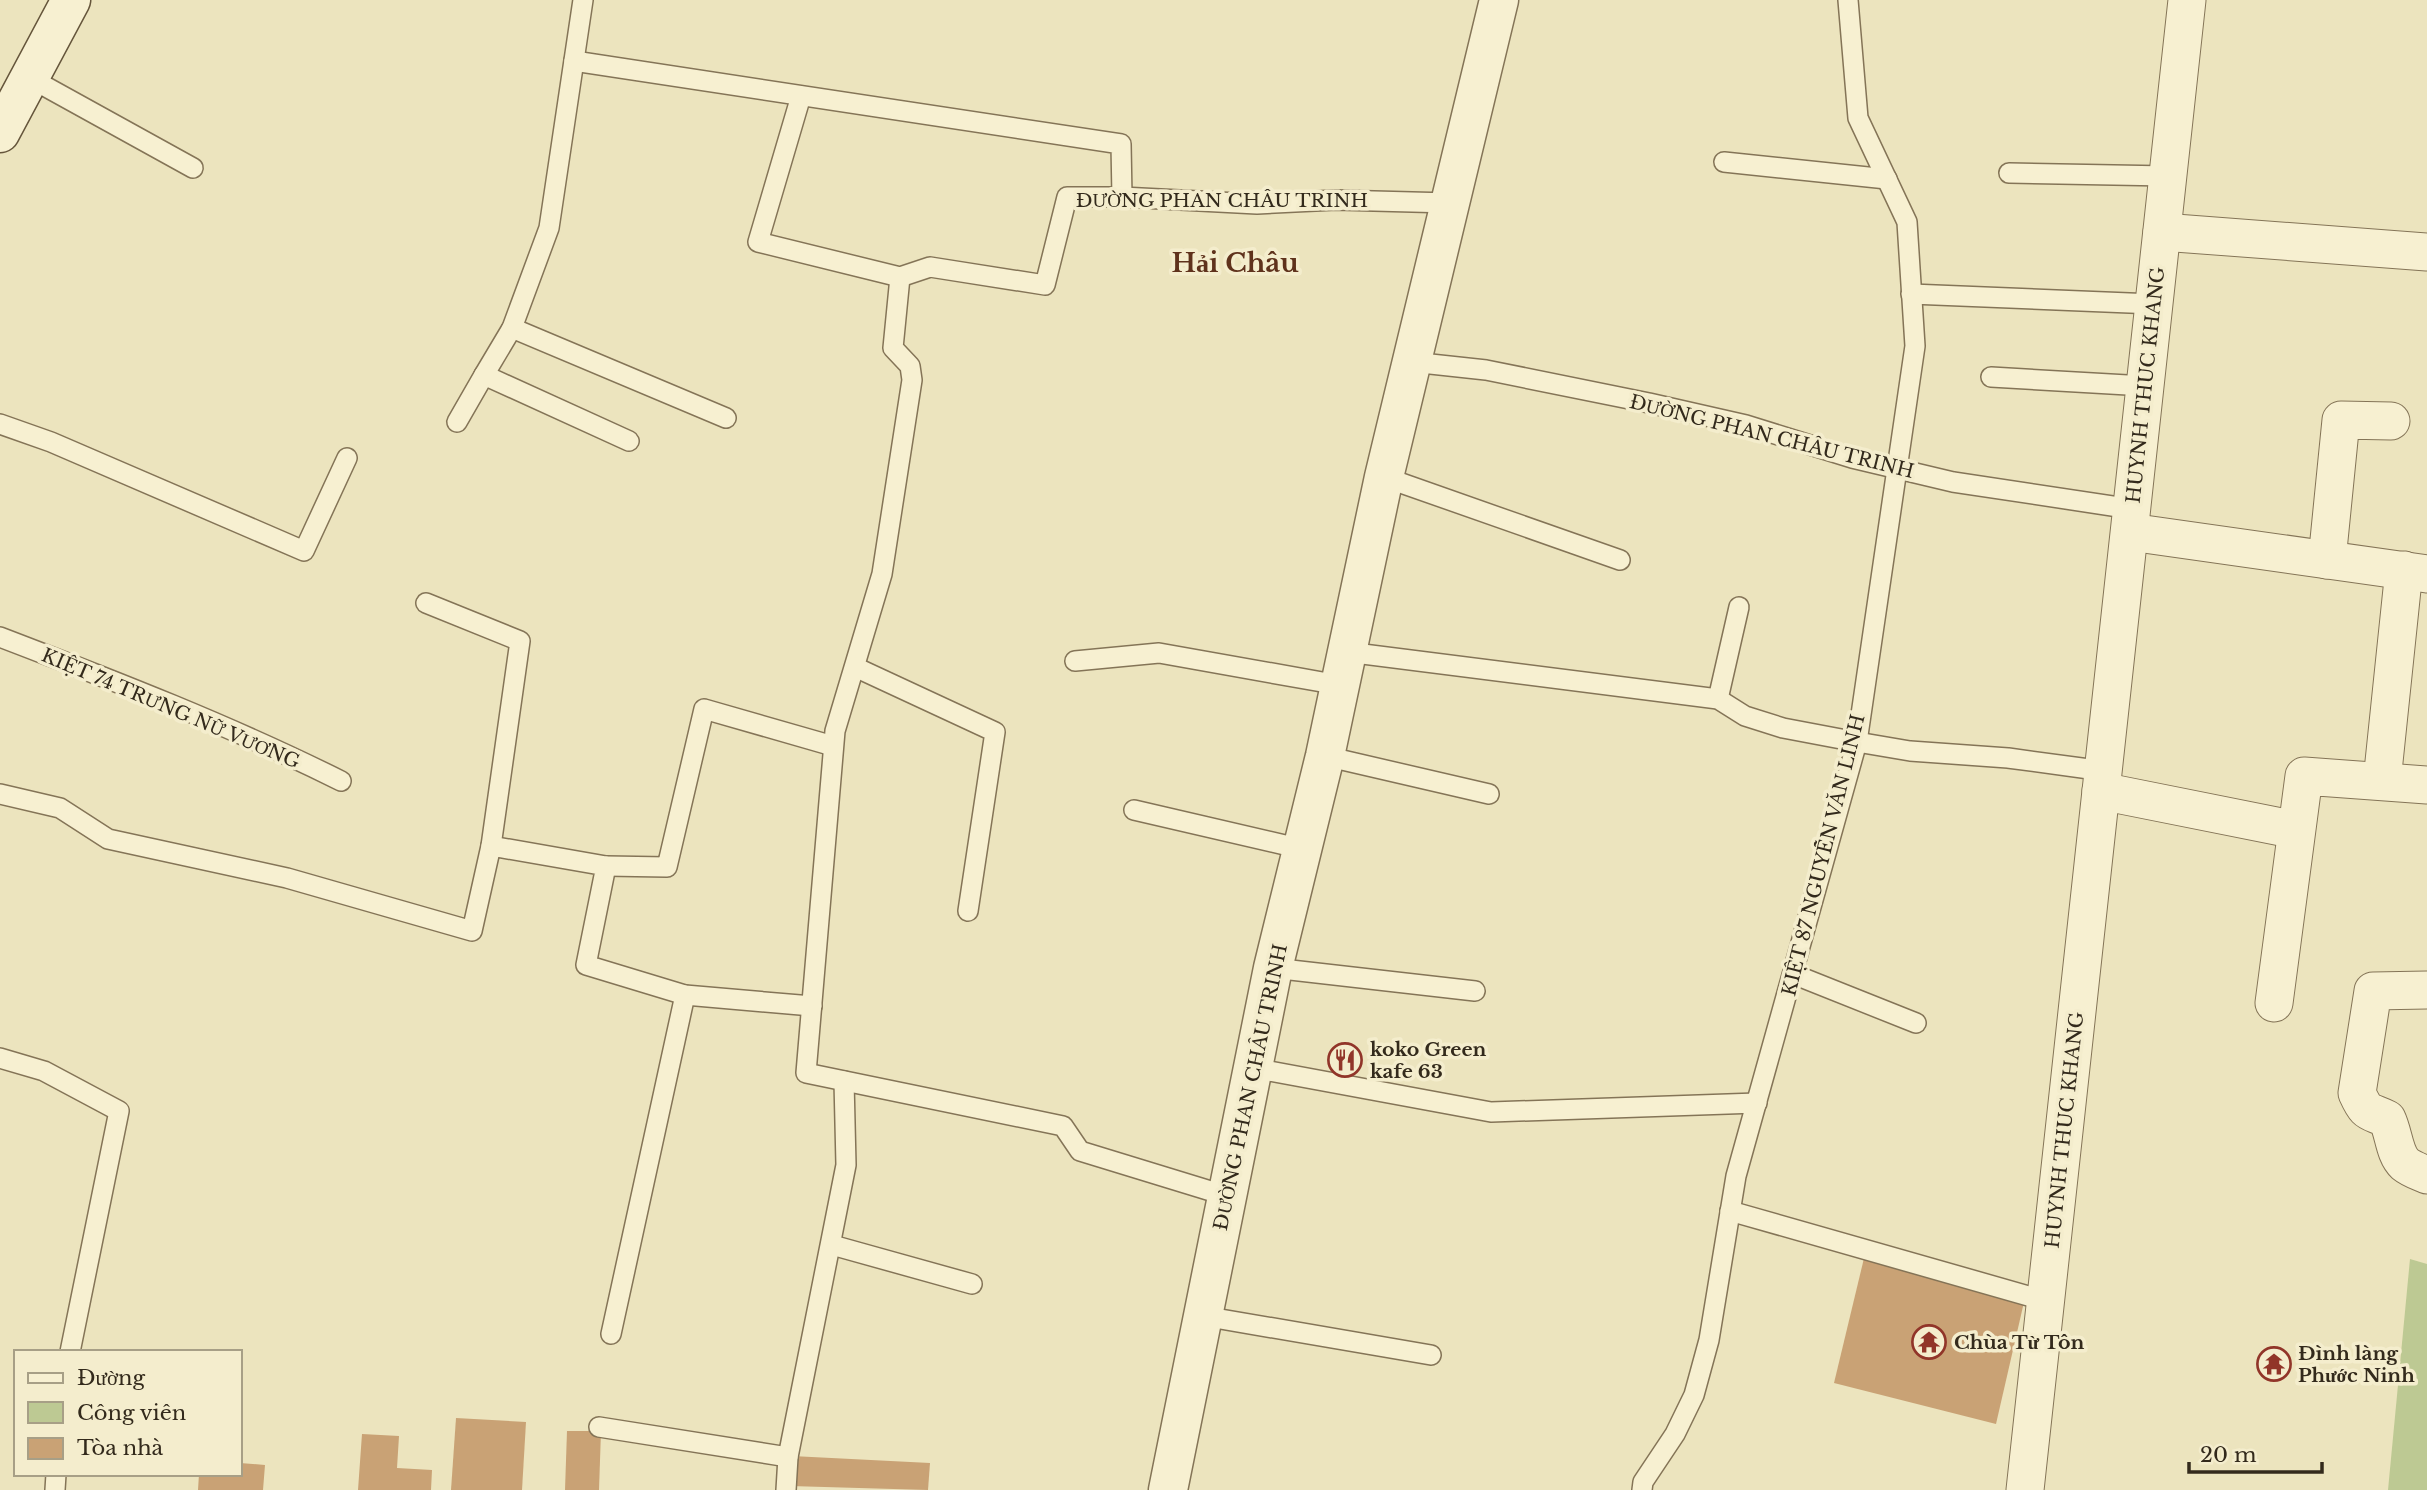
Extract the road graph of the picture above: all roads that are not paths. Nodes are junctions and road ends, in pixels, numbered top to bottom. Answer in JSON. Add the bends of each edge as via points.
{"nodes":[{"id":1,"x":71,"y":0,"type":"edge"},
{"id":2,"x":583,"y":0,"type":"edge"},
{"id":3,"x":1499,"y":0,"type":"edge"},
{"id":4,"x":1849,"y":0,"type":"edge"},
{"id":5,"x":2187,"y":0,"type":"edge"},
{"id":6,"x":574,"y":61,"type":"junction"},
{"id":7,"x":17,"y":85,"type":"edge"},
{"id":8,"x":801,"y":96,"type":"junction"},
{"id":9,"x":0,"y":133,"type":"edge"},
{"id":10,"x":1724,"y":162,"type":"dead end"},
{"id":11,"x":193,"y":168,"type":"dead end"},
{"id":12,"x":2009,"y":173,"type":"dead end"},
{"id":13,"x":2168,"y":176,"type":"junction"},
{"id":14,"x":1887,"y":179,"type":"junction"},
{"id":15,"x":1122,"y":197,"type":"junction"},
{"id":16,"x":1450,"y":203,"type":"junction"},
{"id":17,"x":2162,"y":232,"type":"junction"},
{"id":18,"x":2427,"y":252,"type":"edge"},
{"id":19,"x":900,"y":277,"type":"junction"},
{"id":20,"x":1911,"y":295,"type":"junction"},
{"id":21,"x":2154,"y":304,"type":"junction"},
{"id":22,"x":512,"y":328,"type":"junction"},
{"id":23,"x":1412,"y":362,"type":"junction"},
{"id":24,"x":484,"y":376,"type":"junction"},
{"id":25,"x":1991,"y":377,"type":"dead end"},
{"id":26,"x":2146,"y":386,"type":"junction"},
{"id":27,"x":726,"y":418,"type":"dead end"},
{"id":28,"x":2391,"y":421,"type":"dead end"},
{"id":29,"x":457,"y":422,"type":"dead end"},
{"id":30,"x":0,"y":424,"type":"edge"},
{"id":31,"x":629,"y":441,"type":"dead end"},
{"id":32,"x":347,"y":458,"type":"dead end"},
{"id":33,"x":1897,"y":469,"type":"junction"},
{"id":34,"x":1384,"y":477,"type":"junction"},
{"id":35,"x":2131,"y":520,"type":"junction"},
{"id":36,"x":2327,"y":559,"type":"junction"},
{"id":37,"x":1619,"y":560,"type":"dead end"},
{"id":38,"x":2416,"y":572,"type":"edge"},
{"id":39,"x":426,"y":603,"type":"dead end"},
{"id":40,"x":1739,"y":607,"type":"dead end"},
{"id":41,"x":0,"y":637,"type":"edge"},
{"id":42,"x":1075,"y":661,"type":"dead end"},
{"id":43,"x":855,"y":667,"type":"junction"},
{"id":44,"x":1343,"y":668,"type":"junction"},
{"id":45,"x":1718,"y":699,"type":"junction"},
{"id":46,"x":1857,"y":742,"type":"junction"},
{"id":47,"x":834,"y":746,"type":"junction"},
{"id":48,"x":1325,"y":755,"type":"junction"},
{"id":49,"x":341,"y":781,"type":"dead end"},
{"id":50,"x":2103,"y":781,"type":"junction"},
{"id":51,"x":2382,"y":781,"type":"junction"},
{"id":52,"x":2427,"y":785,"type":"edge"},
{"id":53,"x":1489,"y":793,"type":"dead end"},
{"id":54,"x":0,"y":794,"type":"edge"},
{"id":55,"x":1134,"y":810,"type":"dead end"},
{"id":56,"x":2296,"y":830,"type":"junction"},
{"id":57,"x":491,"y":846,"type":"junction"},
{"id":58,"x":1302,"y":849,"type":"junction"},
{"id":59,"x":606,"y":866,"type":"junction"},
{"id":60,"x":968,"y":911,"type":"dead end"},
{"id":61,"x":1273,"y":968,"type":"junction"},
{"id":62,"x":1793,"y":974,"type":"junction"},
{"id":63,"x":2427,"y":990,"type":"edge"},
{"id":64,"x":1475,"y":991,"type":"dead end"},
{"id":65,"x":685,"y":995,"type":"junction"},
{"id":66,"x":2274,"y":1003,"type":"dead end"},
{"id":67,"x":812,"y":1006,"type":"junction"},
{"id":68,"x":1916,"y":1023,"type":"dead end"},
{"id":69,"x":0,"y":1058,"type":"edge"},
{"id":70,"x":1253,"y":1068,"type":"junction"},
{"id":71,"x":844,"y":1081,"type":"junction"},
{"id":72,"x":1757,"y":1103,"type":"junction"},
{"id":73,"x":2427,"y":1175,"type":"edge"},
{"id":74,"x":1227,"y":1196,"type":"junction"},
{"id":75,"x":1730,"y":1210,"type":"junction"},
{"id":76,"x":832,"y":1245,"type":"junction"},
{"id":77,"x":972,"y":1284,"type":"dead end"},
{"id":78,"x":2046,"y":1301,"type":"junction"},
{"id":79,"x":1203,"y":1316,"type":"junction"},
{"id":80,"x":611,"y":1334,"type":"dead end"},
{"id":81,"x":70,"y":1350,"type":"edge"},
{"id":82,"x":1431,"y":1355,"type":"dead end"},
{"id":83,"x":599,"y":1427,"type":"dead end"},
{"id":84,"x":788,"y":1457,"type":"junction"},
{"id":85,"x":786,"y":1490,"type":"edge"},
{"id":86,"x":1168,"y":1490,"type":"edge"},
{"id":87,"x":1642,"y":1490,"type":"edge"},
{"id":88,"x":2025,"y":1490,"type":"edge"}],
"edges":[{"from":1,"to":7,"type":"street"},
{"from":2,"to":6,"type":"lane"},
{"from":3,"to":16,"type":"street","name":"ĐƯỜNG PHAN CHÂU TRINH"},
{"from":4,"to":14,"type":"lane","name":"KIỆT 87 NGUYỄN VĂN LINH","via":[[1858,118]]},
{"from":5,"to":13,"type":"street","name":"HUYNH THUC KHANG"},
{"from":6,"to":8,"type":"lane"},
{"from":6,"to":22,"type":"lane","via":[[549,228]]},
{"from":7,"to":9,"type":"street"},
{"from":7,"to":11,"type":"lane"},
{"from":8,"to":15,"type":"lane","via":[[1121,144]]},
{"from":8,"to":19,"type":"lane","name":"ĐƯỜNG PHAN CHÂU TRINH","via":[[758,242]]},
{"from":10,"to":14,"type":"lane"},
{"from":12,"to":13,"type":"lane"},
{"from":13,"to":17,"type":"street","name":"HUYNH THUC KHANG"},
{"from":14,"to":20,"type":"lane","name":"KIỆT 87 NGUYỄN VĂN LINH","via":[[1907,222]]},
{"from":15,"to":16,"type":"lane","name":"ĐƯỜNG PHAN CHÂU TRINH","via":[[1257,204],[1336,200]]},
{"from":15,"to":19,"type":"lane","name":"ĐƯỜNG PHAN CHÂU TRINH","via":[[1067,197],[1045,285],[930,267]]},
{"from":16,"to":23,"type":"street","name":"ĐƯỜNG PHAN CHÂU TRINH"},
{"from":17,"to":18,"type":"street"},
{"from":17,"to":21,"type":"street","name":"HUYNH THUC KHANG"},
{"from":19,"to":43,"type":"lane","via":[[893,348],[910,366],[912,380],[882,574]]},
{"from":20,"to":21,"type":"lane"},
{"from":20,"to":33,"type":"lane","name":"KIỆT 87 NGUYỄN VĂN LINH","via":[[1915,346]]},
{"from":21,"to":26,"type":"street","name":"HUYNH THUC KHANG"},
{"from":22,"to":24,"type":"lane"},
{"from":22,"to":27,"type":"lane"},
{"from":23,"to":33,"type":"lane","name":"ĐƯỜNG PHAN CHÂU TRINH","via":[[1486,370],[1661,406],[1746,425]]},
{"from":23,"to":34,"type":"street","name":"ĐƯỜNG PHAN CHÂU TRINH"},
{"from":24,"to":29,"type":"lane"},
{"from":24,"to":31,"type":"lane"},
{"from":25,"to":26,"type":"lane"},
{"from":26,"to":35,"type":"street","name":"HUYNH THUC KHANG"},
{"from":28,"to":36,"type":"street","via":[[2341,420]]},
{"from":30,"to":32,"type":"lane","via":[[304,551]]},
{"from":33,"to":35,"type":"lane","name":"ĐƯỜNG PHAN CHÂU TRINH"},
{"from":33,"to":46,"type":"lane","name":"KIỆT 87 NGUYỄN VĂN LINH"},
{"from":34,"to":37,"type":"lane"},
{"from":34,"to":44,"type":"street","name":"ĐƯỜNG PHAN CHÂU TRINH"},
{"from":35,"to":36,"type":"street"},
{"from":35,"to":50,"type":"street","name":"HUYNH THUC KHANG"},
{"from":36,"to":38,"type":"street"},
{"from":38,"to":51,"type":"street"},
{"from":39,"to":57,"type":"lane","via":[[520,640]]},
{"from":40,"to":45,"type":"lane"},
{"from":41,"to":49,"type":"lane","name":"KIỆT 74 TRƯNG NỮ VƯƠNG","via":[[264,744]]},
{"from":42,"to":44,"type":"lane","via":[[1159,653]]},
{"from":43,"to":47,"type":"lane"},
{"from":43,"to":60,"type":"lane","via":[[995,732]]},
{"from":44,"to":45,"type":"lane"},
{"from":44,"to":48,"type":"street","name":"ĐƯỜNG PHAN CHÂU TRINH"},
{"from":45,"to":46,"type":"lane","via":[[1745,716],[1783,728]]},
{"from":46,"to":50,"type":"lane","via":[[2008,758]]},
{"from":46,"to":62,"type":"lane","name":"KIỆT 87 NGUYỄN VĂN LINH"},
{"from":47,"to":59,"type":"lane","via":[[704,709],[667,867]]},
{"from":47,"to":67,"type":"lane"},
{"from":48,"to":53,"type":"lane"},
{"from":48,"to":58,"type":"street","name":"ĐƯỜNG PHAN CHÂU TRINH"},
{"from":50,"to":56,"type":"street"},
{"from":50,"to":78,"type":"street","name":"HUYNH THUC KHANG"},
{"from":51,"to":52,"type":"street"},
{"from":51,"to":56,"type":"street","via":[[2304,776]]},
{"from":54,"to":57,"type":"lane","via":[[60,808],[108,839],[287,878],[472,931]]},
{"from":55,"to":58,"type":"lane"},
{"from":56,"to":66,"type":"street"},
{"from":57,"to":59,"type":"lane"},
{"from":58,"to":61,"type":"street","name":"ĐƯỜNG PHAN CHÂU TRINH"},
{"from":59,"to":65,"type":"lane","via":[[586,965]]},
{"from":61,"to":64,"type":"lane"},
{"from":61,"to":70,"type":"street","name":"ĐƯỜNG PHAN CHÂU TRINH"},
{"from":62,"to":68,"type":"lane"},
{"from":62,"to":72,"type":"lane","name":"KIỆT 87 NGUYỄN VĂN LINH"},
{"from":63,"to":73,"type":"street","via":[[2373,991],[2357,1093],[2370,1114],[2387,1119],[2405,1164]]},
{"from":65,"to":67,"type":"lane"},
{"from":65,"to":80,"type":"lane"},
{"from":67,"to":71,"type":"lane","via":[[806,1073]]},
{"from":69,"to":81,"type":"lane","via":[[44,1071],[119,1111]]},
{"from":70,"to":72,"type":"lane","via":[[1491,1112]]},
{"from":70,"to":74,"type":"street","name":"ĐƯỜNG PHAN CHÂU TRINH"},
{"from":71,"to":74,"type":"lane","via":[[1063,1126],[1080,1152]]},
{"from":71,"to":76,"type":"lane","via":[[846,1165]]},
{"from":72,"to":75,"type":"lane","name":"KIỆT 87 NGUYỄN VĂN LINH"},
{"from":74,"to":79,"type":"street","name":"ĐƯỜNG PHAN CHÂU TRINH"},
{"from":75,"to":78,"type":"lane"},
{"from":75,"to":87,"type":"lane","name":"KIỆT 87 NGUYỄN VĂN LINH","via":[[1709,1340],[1695,1395]]},
{"from":76,"to":77,"type":"lane"},
{"from":76,"to":84,"type":"lane"},
{"from":78,"to":88,"type":"street","name":"HUYNH THUC KHANG"},
{"from":79,"to":82,"type":"lane"},
{"from":79,"to":86,"type":"street","name":"ĐƯỜNG PHAN CHÂU TRINH"},
{"from":83,"to":84,"type":"lane"},
{"from":84,"to":85,"type":"lane"}]}
